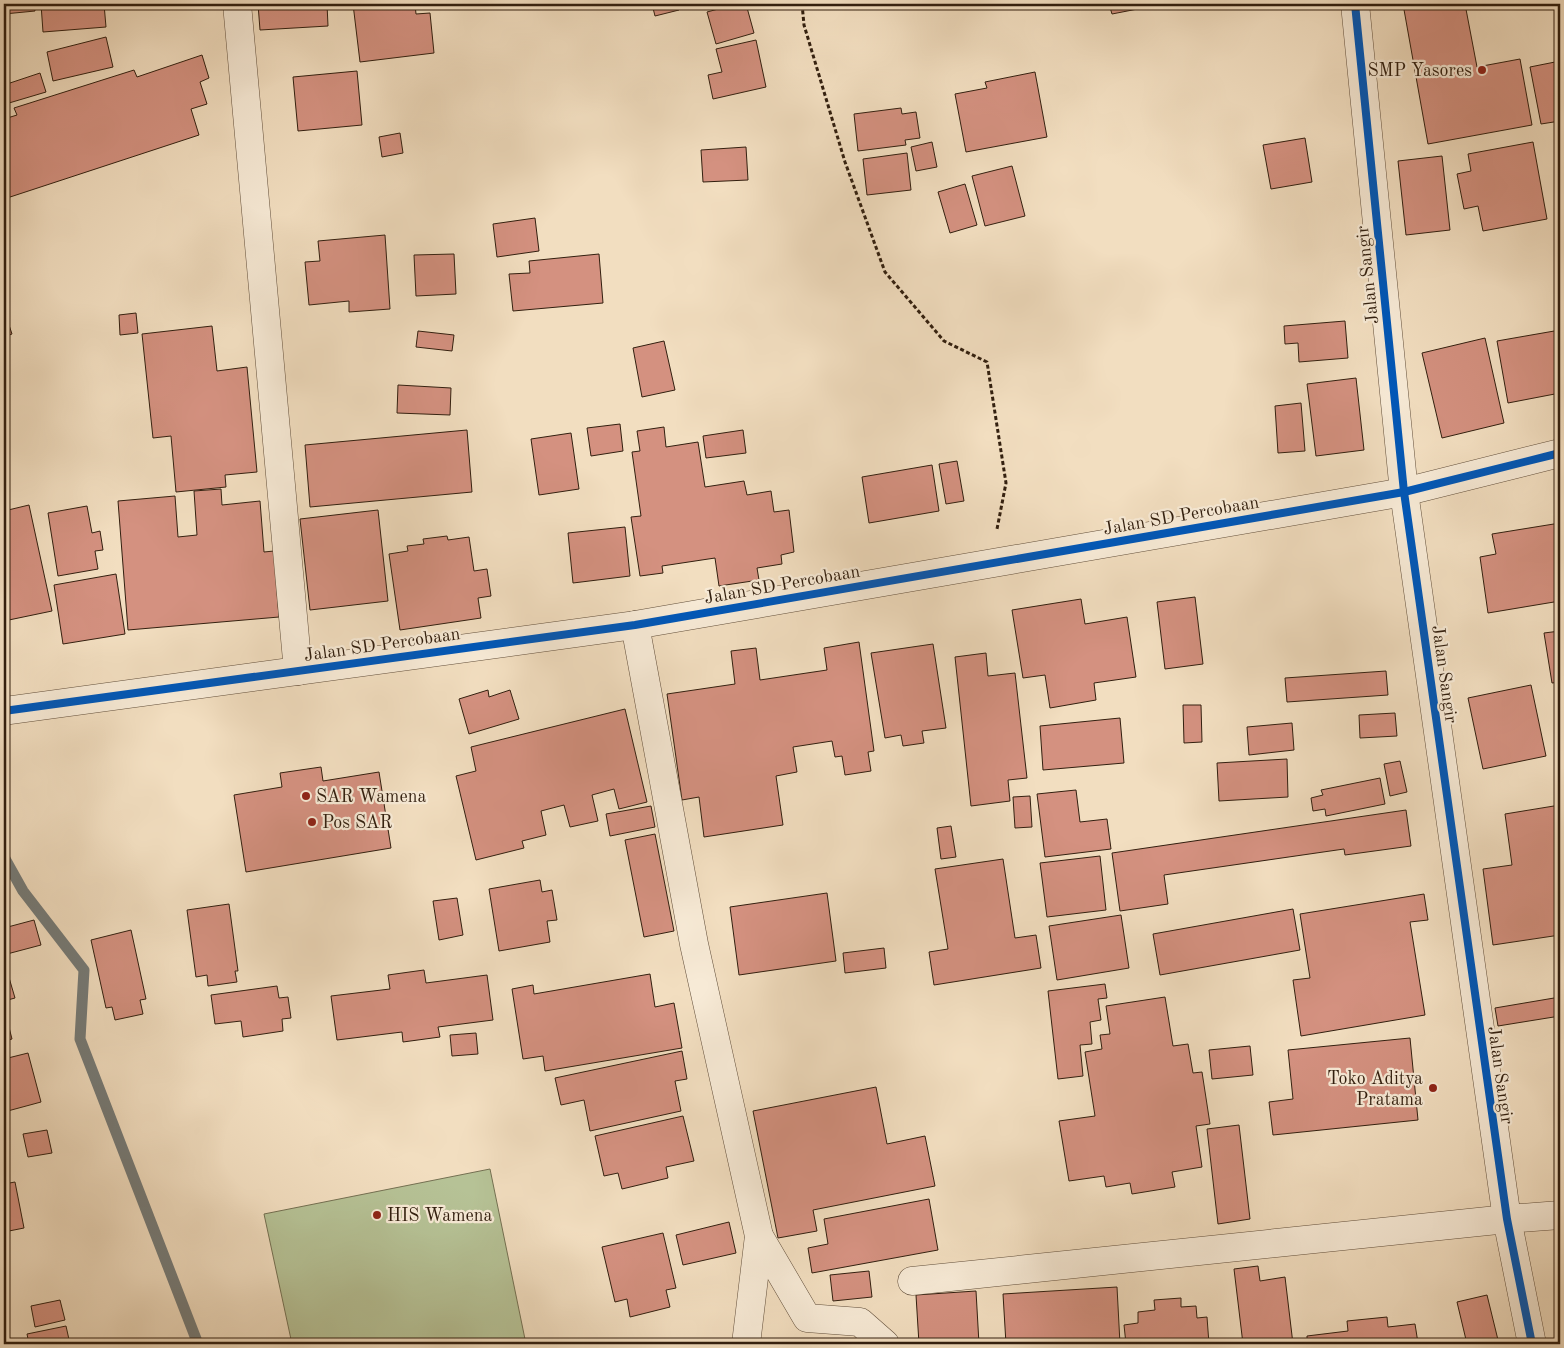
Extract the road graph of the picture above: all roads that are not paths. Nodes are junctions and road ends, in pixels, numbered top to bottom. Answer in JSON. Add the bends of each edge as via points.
{"nodes":[{"id":1,"x":237,"y":4,"type":"edge"},
{"id":2,"x":1355,"y":4,"type":"edge"},
{"id":3,"x":1560,"y":453,"type":"edge"},
{"id":4,"x":1404,"y":492,"type":"junction"},
{"id":5,"x":635,"y":625,"type":"junction"},
{"id":6,"x":298,"y":671,"type":"junction"},
{"id":7,"x":4,"y":711,"type":"edge"},
{"id":8,"x":1560,"y":1215,"type":"edge"},
{"id":9,"x":1506,"y":1219,"type":"junction"},
{"id":10,"x":759,"y":1236,"type":"junction"},
{"id":11,"x":912,"y":1280,"type":"dead end"},
{"id":12,"x":746,"y":1344,"type":"edge"},
{"id":13,"x":885,"y":1344,"type":"edge"},
{"id":14,"x":1532,"y":1344,"type":"edge"}],
"edges":[{"from":1,"to":6,"type":"street"},
{"from":2,"to":4,"type":"street","name":"Jalan Sangir"},
{"from":3,"to":4,"type":"street","name":"Jalan SD Percobaan"},
{"from":4,"to":5,"type":"street","name":"Jalan SD Percobaan"},
{"from":4,"to":9,"type":"street","name":"Jalan Sangir"},
{"from":5,"to":6,"type":"street","name":"Jalan SD Percobaan"},
{"from":5,"to":10,"type":"street","via":[[694,944]]},
{"from":6,"to":7,"type":"street","name":"Jalan SD Percobaan"},
{"from":8,"to":9,"type":"street"},
{"from":9,"to":11,"type":"street"},
{"from":9,"to":14,"type":"street","name":"Jalan Sangir"},
{"from":10,"to":12,"type":"street"},
{"from":10,"to":13,"type":"street","via":[[807,1318],[860,1322]]}]}
